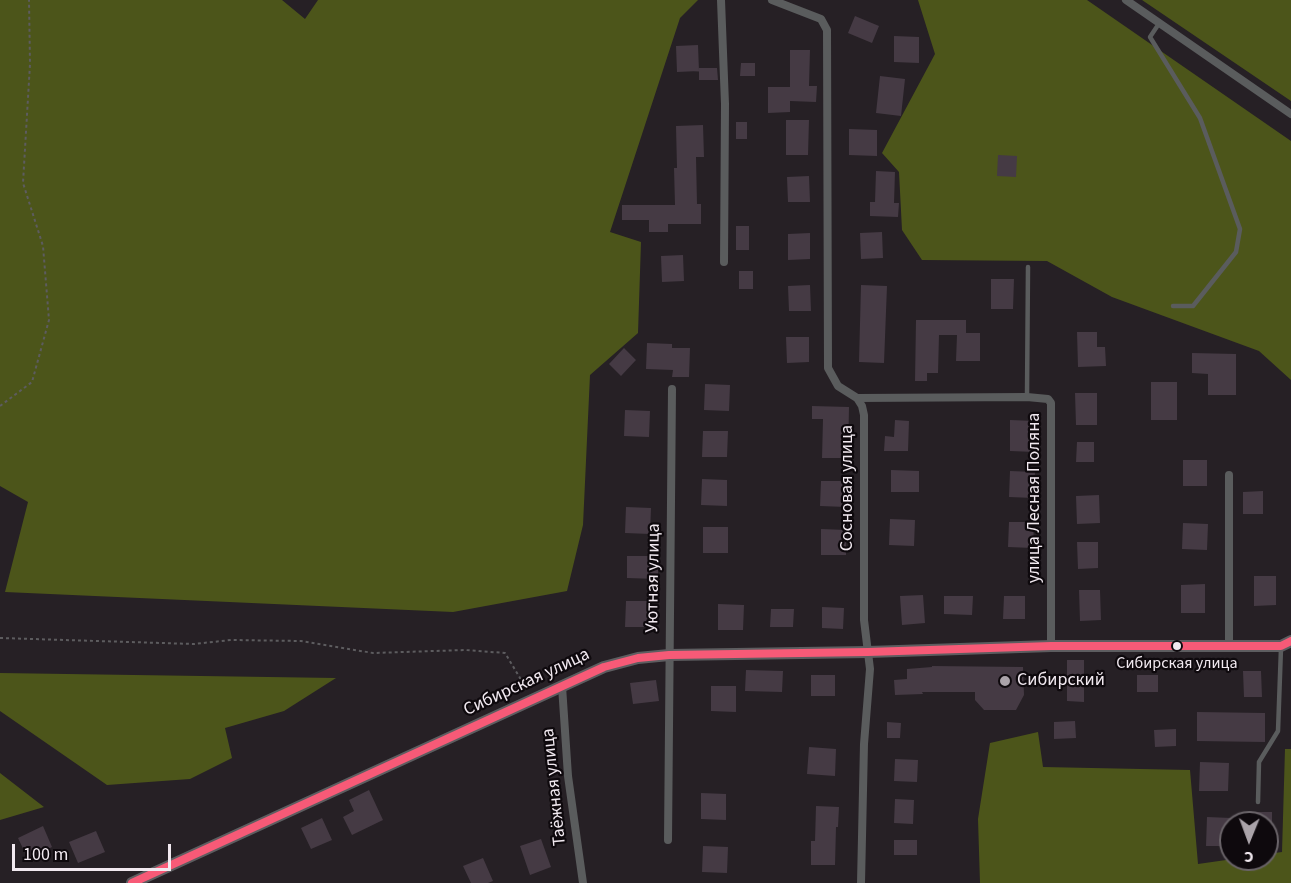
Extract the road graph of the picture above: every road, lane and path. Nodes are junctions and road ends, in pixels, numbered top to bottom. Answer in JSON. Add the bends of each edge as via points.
{"nodes":[{"id":1,"x":29,"y":0,"type":"edge"},
{"id":2,"x":721,"y":0,"type":"edge"},
{"id":3,"x":772,"y":0,"type":"edge"},
{"id":4,"x":1126,"y":0,"type":"edge"},
{"id":5,"x":1160,"y":22,"type":"junction"},
{"id":6,"x":1291,"y":114,"type":"edge"},
{"id":7,"x":724,"y":262,"type":"dead end"},
{"id":8,"x":1028,"y":267,"type":"dead end"},
{"id":9,"x":1173,"y":306,"type":"dead end"},
{"id":10,"x":672,"y":389,"type":"dead end"},
{"id":11,"x":1027,"y":397,"type":"junction"},
{"id":12,"x":857,"y":398,"type":"junction"},
{"id":13,"x":0,"y":406,"type":"edge"},
{"id":14,"x":1228,"y":475,"type":"dead end"},
{"id":15,"x":0,"y":638,"type":"edge"},
{"id":16,"x":1286,"y":643,"type":"edge"},
{"id":17,"x":1229,"y":645,"type":"junction"},
{"id":18,"x":1051,"y":646,"type":"junction"},
{"id":19,"x":868,"y":652,"type":"junction"},
{"id":20,"x":669,"y":655,"type":"junction"},
{"id":21,"x":562,"y":686,"type":"junction"},
{"id":22,"x":525,"y":703,"type":"junction"},
{"id":23,"x":1258,"y":802,"type":"dead end"},
{"id":24,"x":668,"y":840,"type":"dead end"},
{"id":25,"x":132,"y":883,"type":"edge"},
{"id":26,"x":583,"y":883,"type":"edge"},
{"id":27,"x":861,"y":883,"type":"edge"}],
"edges":[{"from":1,"to":13,"type":"path","via":[[30,64],[23,183],[43,246],[49,320],[32,382]]},
{"from":2,"to":7,"type":"street"},
{"from":3,"to":12,"type":"street","name":"Сосновая улица","via":[[821,19],[827,30],[828,368],[838,386]]},
{"from":4,"to":5,"type":"street"},
{"from":5,"to":6,"type":"street"},
{"from":5,"to":9,"type":"lane","via":[[1150,38],[1200,118],[1240,229],[1236,252],[1193,306]]},
{"from":8,"to":11,"type":"lane"},
{"from":10,"to":20,"type":"street","name":"Уютная улица"},
{"from":11,"to":12,"type":"street","name":"улица Лесная Поляна"},
{"from":11,"to":18,"type":"street","name":"улица Лесная Поляна","via":[[1044,397],[1051,403]]},
{"from":12,"to":19,"type":"street","name":"Сосновая улица","via":[[864,415],[864,620]]},
{"from":14,"to":17,"type":"street"},
{"from":15,"to":22,"type":"path","via":[[194,644],[301,641],[373,653],[505,653],[520,678]]},
{"from":16,"to":17,"type":"street","name":"Сибирская улица"},
{"from":16,"to":23,"type":"lane","via":[[1278,731],[1259,762]]},
{"from":17,"to":18,"type":"street","name":"Сибирская улица"},
{"from":18,"to":19,"type":"street","name":"Сибирская улица"},
{"from":19,"to":20,"type":"street","name":"Сибирская улица"},
{"from":19,"to":27,"type":"street","name":"Сосновая улица"},
{"from":20,"to":21,"type":"street","name":"Сибирская улица","via":[[604,667]]},
{"from":20,"to":24,"type":"street","name":"Уютная улица"},
{"from":21,"to":22,"type":"street","name":"Сибирская улица"},
{"from":21,"to":26,"type":"street","name":"Таёжная улица","via":[[568,776]]},
{"from":22,"to":25,"type":"street","name":"Сибирская улица"}]}
